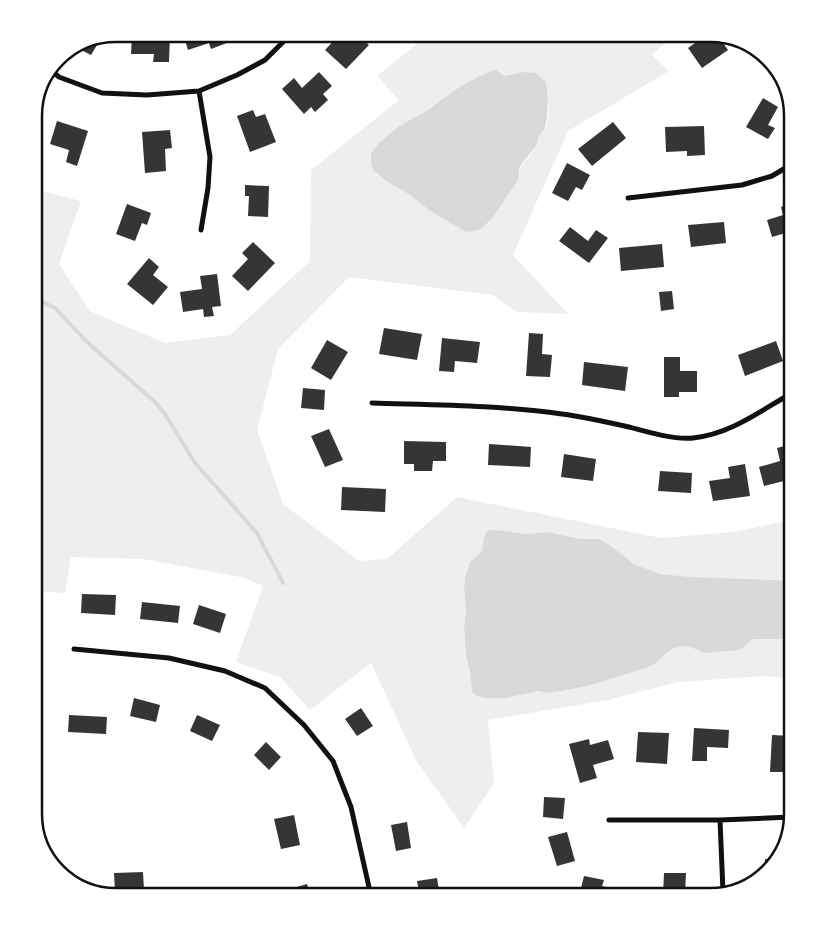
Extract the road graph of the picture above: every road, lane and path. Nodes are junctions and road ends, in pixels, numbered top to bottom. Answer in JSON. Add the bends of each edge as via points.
{"nodes":[{"id":1,"x":283,"y":42,"type":"edge"},
{"id":2,"x":56,"y":74,"type":"edge"},
{"id":3,"x":198,"y":91,"type":"junction"},
{"id":4,"x":784,"y":169,"type":"edge"},
{"id":5,"x":628,"y":198,"type":"dead end"},
{"id":6,"x":201,"y":230,"type":"dead end"},
{"id":7,"x":784,"y":398,"type":"edge"},
{"id":8,"x":372,"y":403,"type":"dead end"},
{"id":9,"x":74,"y":649,"type":"dead end"},
{"id":10,"x":784,"y":817,"type":"edge"},
{"id":11,"x":609,"y":820,"type":"dead end"},
{"id":12,"x":720,"y":820,"type":"junction"},
{"id":13,"x":723,"y":886,"type":"edge"},
{"id":14,"x":369,"y":888,"type":"edge"}],
"edges":[{"from":1,"to":3,"type":"street","via":[[265,60]]},
{"from":2,"to":3,"type":"street","via":[[102,93],[147,95]]},
{"from":3,"to":6,"type":"street","via":[[210,157]]},
{"from":4,"to":5,"type":"street","via":[[742,185]]},
{"from":7,"to":8,"type":"street","via":[[735,426],[690,439],[563,414],[497,406]]},
{"from":9,"to":14,"type":"street","via":[[169,658],[224,671],[265,688],[304,725],[334,761],[351,807]]},
{"from":10,"to":12,"type":"street"},
{"from":11,"to":12,"type":"street"},
{"from":12,"to":13,"type":"street"}]}
